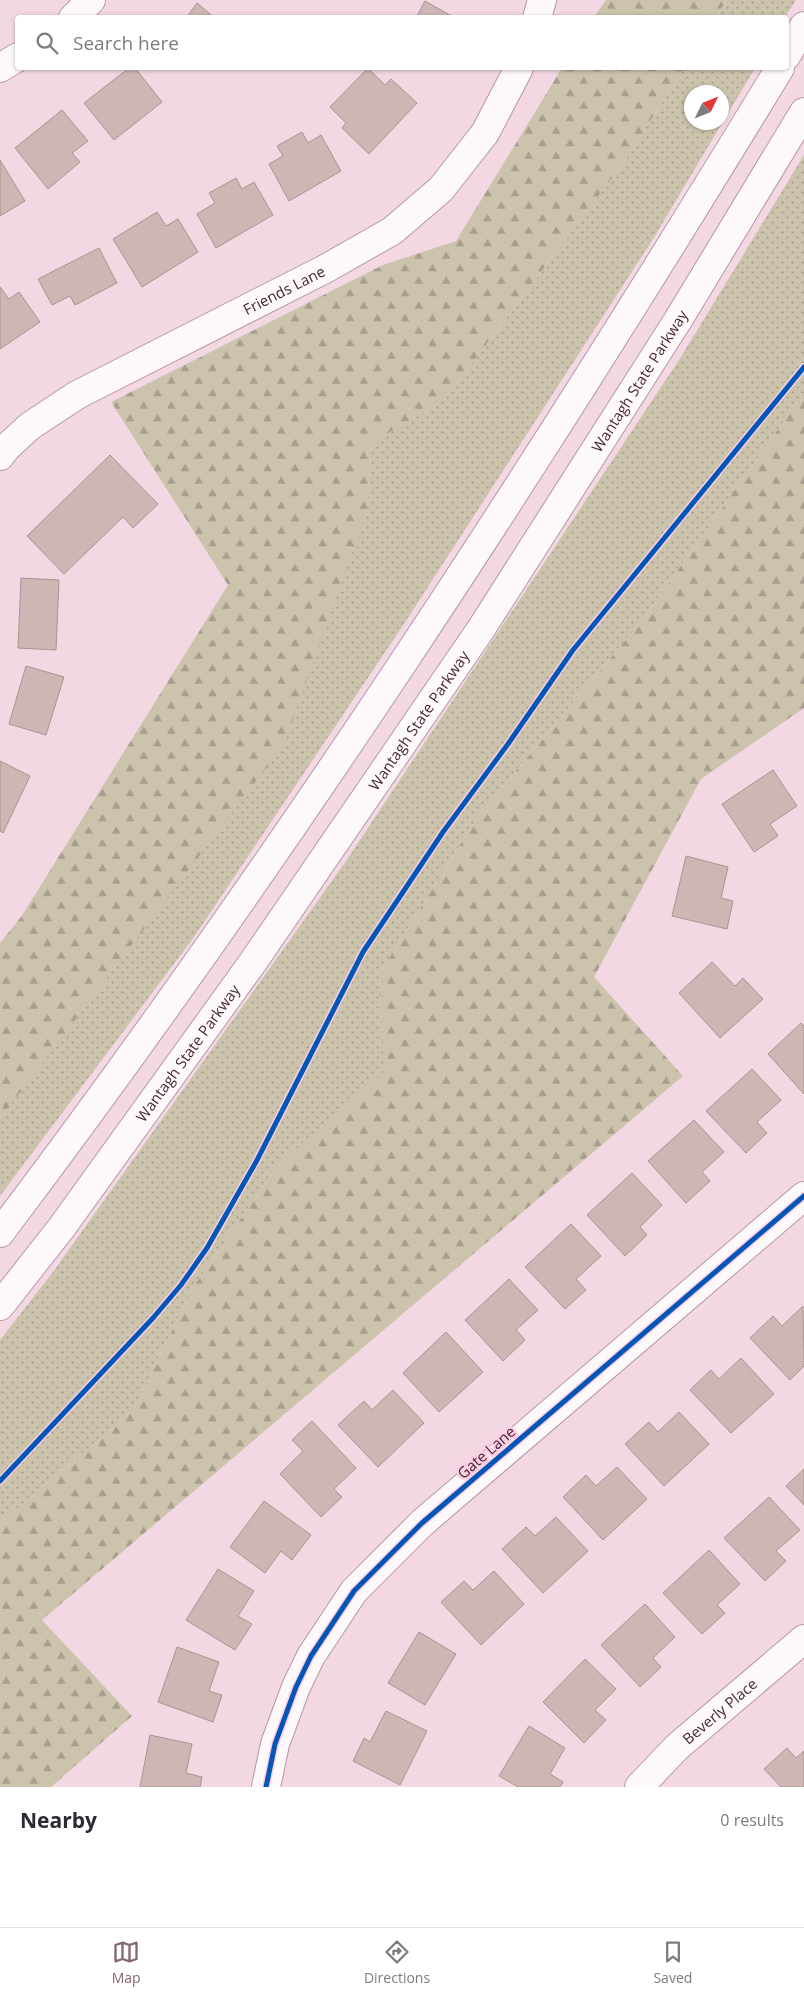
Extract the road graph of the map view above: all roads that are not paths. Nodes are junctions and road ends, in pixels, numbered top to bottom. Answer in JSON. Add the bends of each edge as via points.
{"nodes":[{"id":1,"x":91,"y":0,"type":"edge"},
{"id":2,"x":542,"y":0,"type":"edge"},
{"id":3,"x":76,"y":15,"type":"edge"},
{"id":4,"x":538,"y":15,"type":"edge"},
{"id":5,"x":804,"y":26,"type":"edge"},
{"id":6,"x":789,"y":51,"type":"edge"},
{"id":7,"x":15,"y":59,"type":"edge"},
{"id":8,"x":0,"y":68,"type":"edge"},
{"id":9,"x":517,"y":70,"type":"edge"},
{"id":10,"x":779,"y":70,"type":"edge"},
{"id":11,"x":804,"y":112,"type":"edge"},
{"id":12,"x":0,"y":456,"type":"edge"},
{"id":13,"x":804,"y":1196,"type":"edge"},
{"id":14,"x":0,"y":1233,"type":"edge"},
{"id":15,"x":0,"y":1306,"type":"edge"},
{"id":16,"x":804,"y":1638,"type":"edge"},
{"id":17,"x":266,"y":1787,"type":"edge"},
{"id":18,"x":639,"y":1787,"type":"edge"}],
"edges":[{"from":1,"to":3,"type":"main road"},
{"from":2,"to":4,"type":"main road"},
{"from":5,"to":6,"type":"main road"},
{"from":7,"to":8,"type":"main road"},
{"from":9,"to":12,"type":"main road","name":"Friends Lane","via":[[485,133],[441,189],[392,231],[325,269],[77,395],[30,426]]},
{"from":10,"to":14,"type":"main road","via":[[605,352],[426,627],[160,1015]]},
{"from":11,"to":15,"type":"main road","name":"Wantagh State Parkway","via":[[678,320],[481,629],[253,962],[62,1227]]},
{"from":13,"to":17,"type":"main road","name":"Gate Lane","via":[[422,1523],[354,1592],[311,1656],[296,1687],[275,1744]]},
{"from":16,"to":18,"type":"main road","name":"Beverly Place","via":[[677,1747]]}]}
